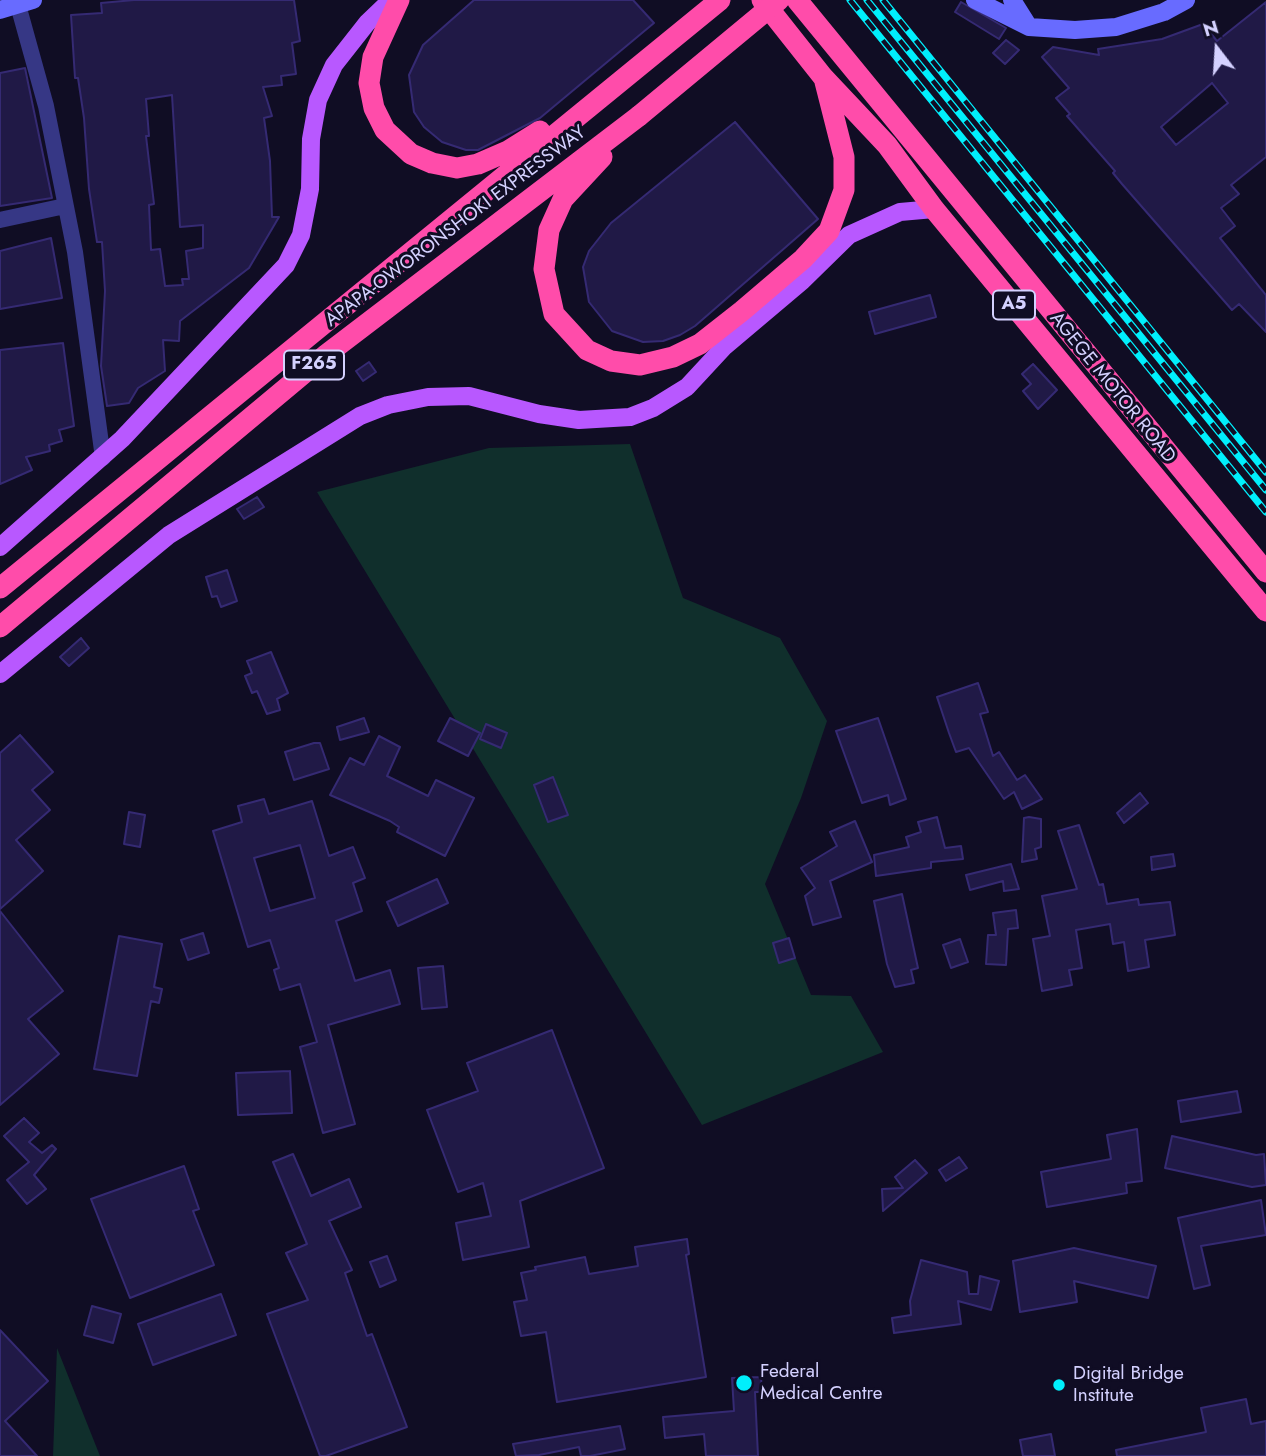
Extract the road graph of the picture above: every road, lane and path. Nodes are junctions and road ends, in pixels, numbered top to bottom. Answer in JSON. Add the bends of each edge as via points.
{"nodes":[{"id":1,"x":391,"y":0,"type":"edge"},
{"id":2,"x":399,"y":0,"type":"edge"},
{"id":3,"x":720,"y":0,"type":"edge"},
{"id":4,"x":762,"y":0,"type":"edge"},
{"id":5,"x":779,"y":0,"type":"edge"},
{"id":6,"x":797,"y":0,"type":"edge"},
{"id":7,"x":975,"y":0,"type":"edge"},
{"id":8,"x":1012,"y":0,"type":"edge"},
{"id":9,"x":1186,"y":0,"type":"edge"},
{"id":10,"x":12,"y":5,"type":"edge"},
{"id":11,"x":1029,"y":27,"type":"junction"},
{"id":12,"x":823,"y":77,"type":"junction"},
{"id":13,"x":616,"y":84,"type":"junction"},
{"id":14,"x":639,"y":116,"type":"junction"},
{"id":15,"x":65,"y":206,"type":"junction"},
{"id":16,"x":934,"y":209,"type":"junction"},
{"id":17,"x":0,"y":220,"type":"edge"},
{"id":18,"x":1162,"y":445,"type":"junction"},
{"id":19,"x":103,"y":458,"type":"junction"},
{"id":20,"x":1145,"y":464,"type":"junction"},
{"id":21,"x":0,"y":547,"type":"edge"},
{"id":22,"x":1266,"y":572,"type":"edge"},
{"id":23,"x":0,"y":588,"type":"edge"},
{"id":24,"x":1266,"y":611,"type":"edge"},
{"id":25,"x":0,"y":627,"type":"edge"},
{"id":26,"x":0,"y":674,"type":"edge"}],
"edges":[{"from":1,"to":19,"type":"main road","via":[[334,65],[318,100],[310,189],[301,235],[286,265]]},
{"from":2,"to":13,"type":"highway","via":[[373,57],[369,83],[374,108],[385,130],[411,154],[432,163],[457,168],[509,151]]},
{"from":3,"to":13,"type":"highway","name":"APAPA-OWORONSHOKI EXPRESSWAY","number":"F265"},
{"from":4,"to":12,"type":"highway","name":"AGEGE MOTOR ROAD","number":"A5"},
{"from":5,"to":14,"type":"highway","name":"APAPA-OWORONSHOKI EXPRESSWAY","number":"F265","bridge":true},
{"from":6,"to":18,"type":"highway","name":"AGEGE MOTOR ROAD","number":"A5"},
{"from":7,"to":11,"type":"main road"},
{"from":8,"to":11,"type":"main road"},
{"from":9,"to":11,"type":"main road","via":[[1116,27]]},
{"from":10,"to":15,"type":"street","via":[[46,106]]},
{"from":12,"to":14,"type":"highway","via":[[844,157],[844,190],[829,230],[803,259],[700,344],[640,365],[611,361],[587,350],[554,314],[544,256],[549,230],[564,199]]},
{"from":12,"to":16,"type":"highway","name":"AGEGE MOTOR ROAD","number":"A5","via":[[887,145]]},
{"from":13,"to":23,"type":"highway","name":"APAPA-OWORONSHOKI EXPRESSWAY","number":"F265"},
{"from":14,"to":25,"type":"highway","name":"APAPA-OWORONSHOKI EXPRESSWAY","number":"F265","via":[[327,354]]},
{"from":15,"to":17,"type":"street"},
{"from":15,"to":19,"type":"street"},
{"from":16,"to":20,"type":"highway","name":"AGEGE MOTOR ROAD","number":"A5"},
{"from":16,"to":26,"type":"main road","via":[[900,212],[849,235],[725,346],[687,387],[630,417],[579,420],[469,396],[428,397],[360,416],[169,535]]},
{"from":18,"to":20,"type":"highway"},
{"from":18,"to":22,"type":"highway","name":"AGEGE MOTOR ROAD","number":"A5"},
{"from":19,"to":21,"type":"main road"},
{"from":20,"to":24,"type":"highway","name":"AGEGE MOTOR ROAD","number":"A5"}]}
